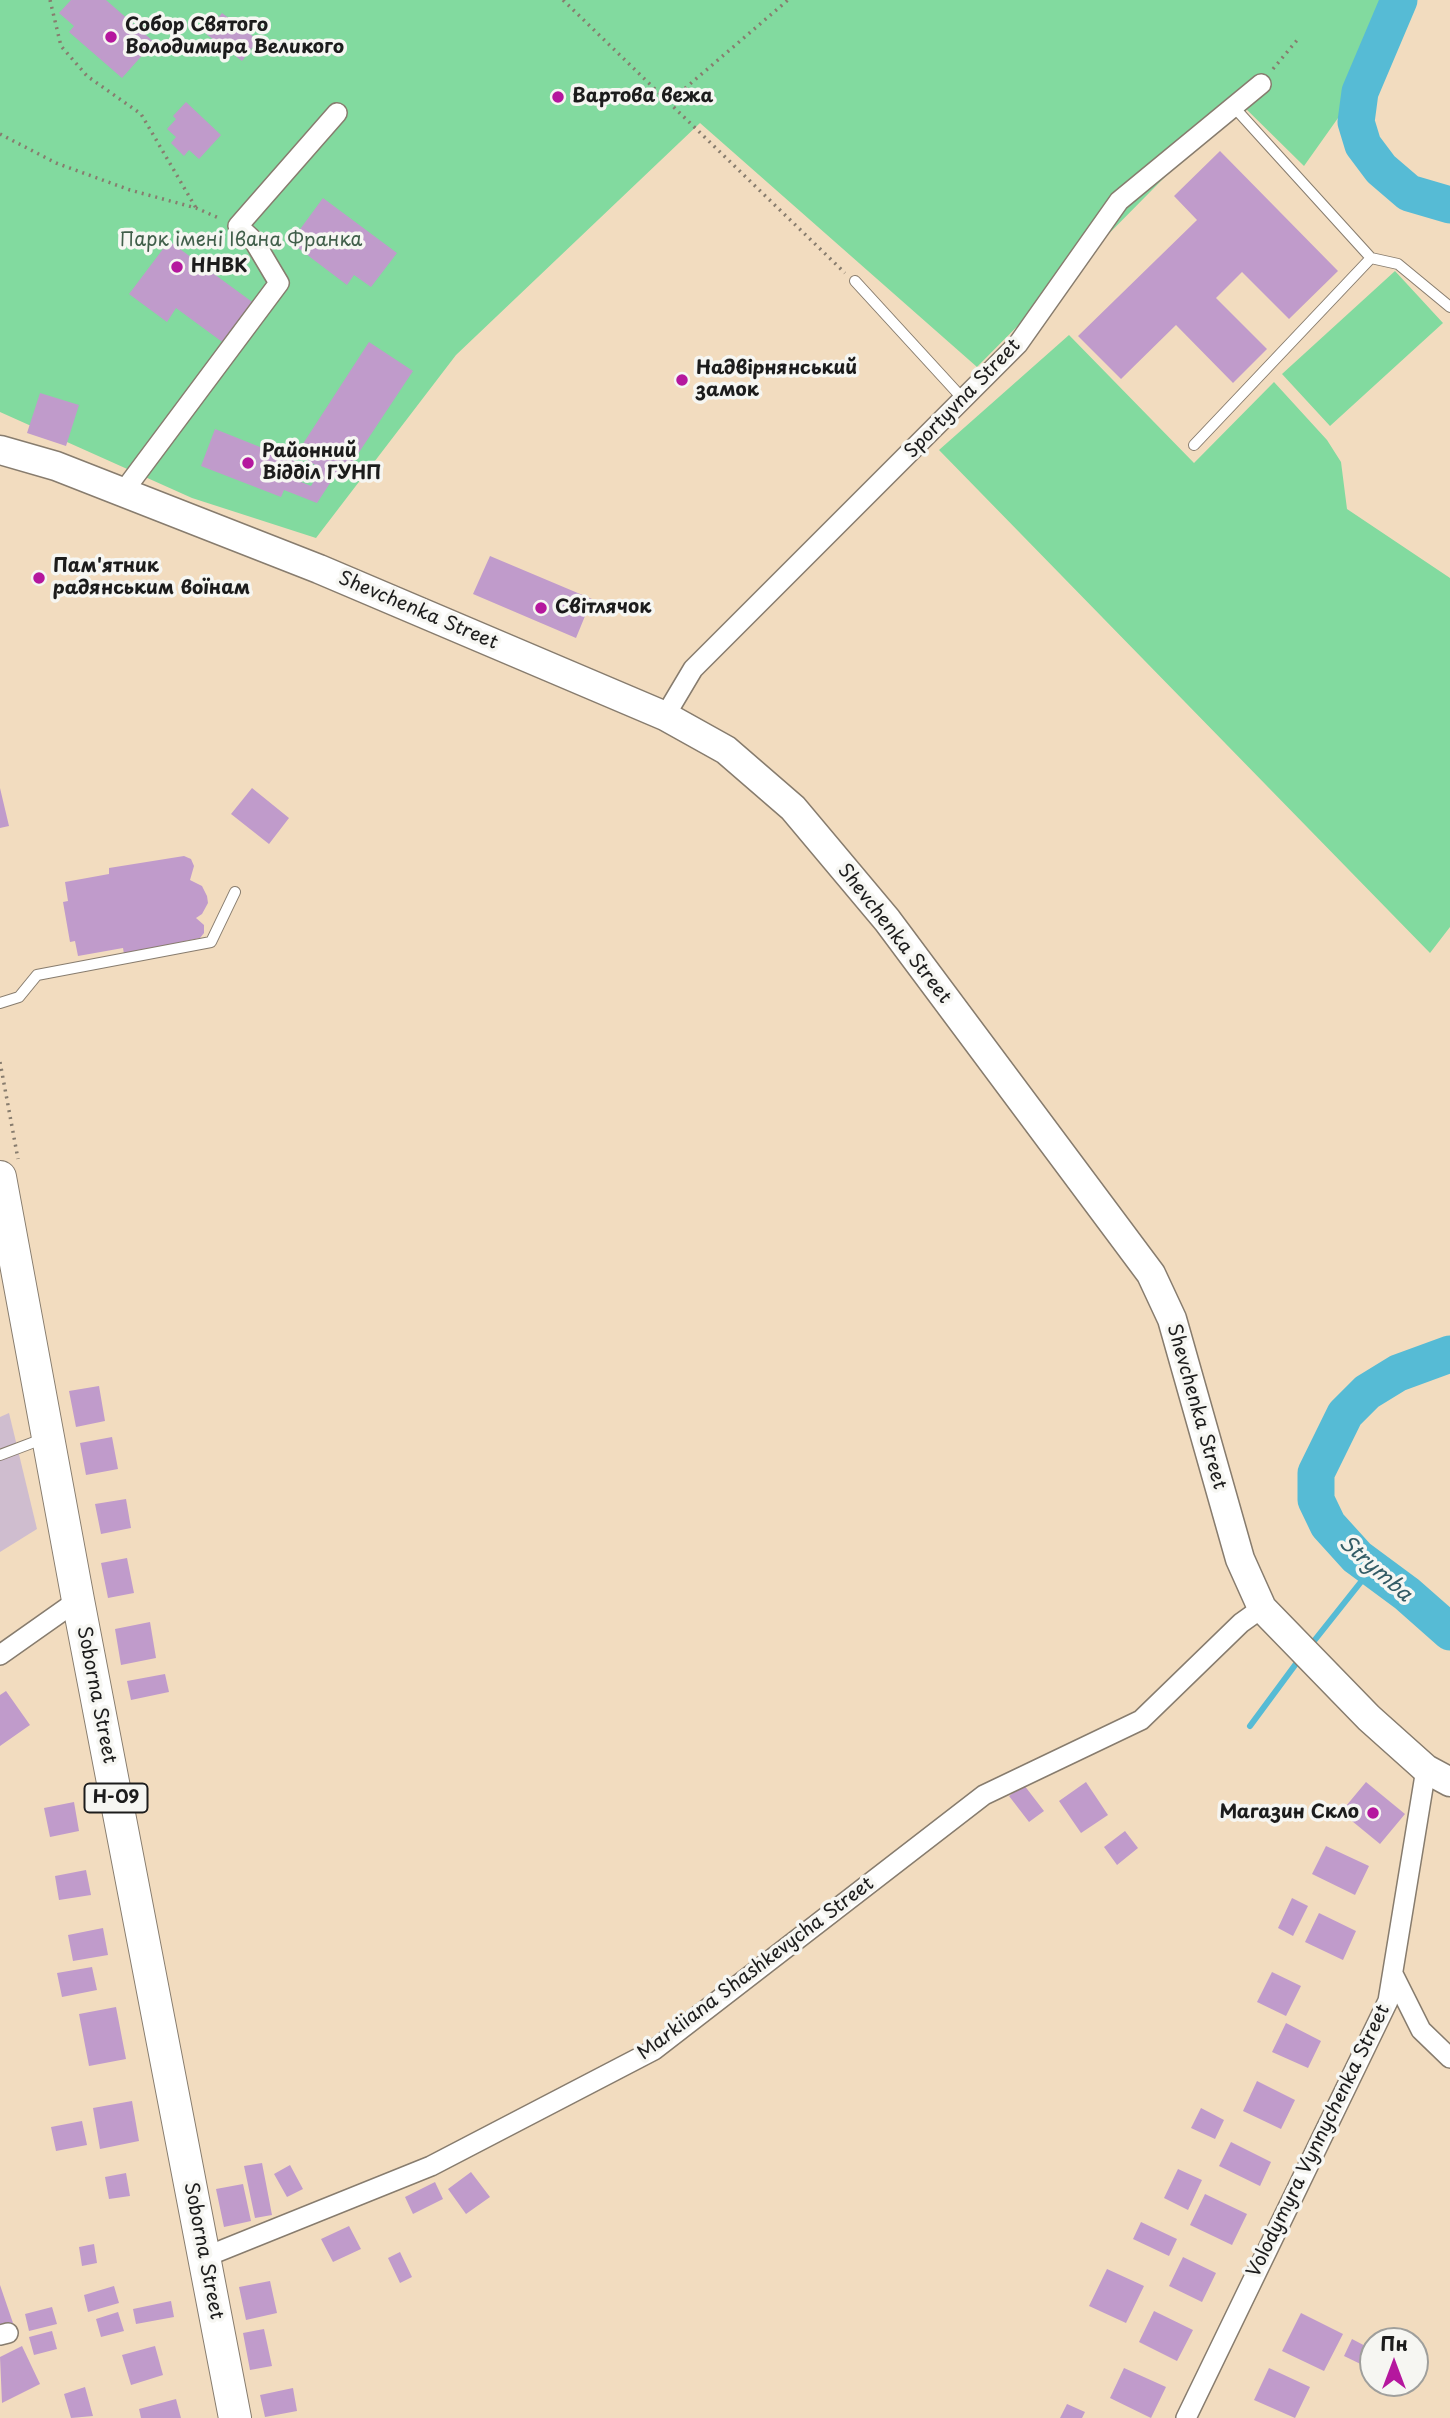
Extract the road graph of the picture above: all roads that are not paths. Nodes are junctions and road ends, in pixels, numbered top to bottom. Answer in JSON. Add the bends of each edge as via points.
{"nodes":[{"id":1,"x":1261,"y":84,"type":"road end"},
{"id":2,"x":1233,"y":106,"type":"junction"},
{"id":3,"x":337,"y":113,"type":"dead end"},
{"id":4,"x":1371,"y":258,"type":"junction"},
{"id":5,"x":855,"y":281,"type":"road end"},
{"id":6,"x":1450,"y":307,"type":"edge"},
{"id":7,"x":964,"y":400,"type":"junction"},
{"id":8,"x":1194,"y":445,"type":"dead end"},
{"id":9,"x":0,"y":450,"type":"edge"},
{"id":10,"x":123,"y":492,"type":"junction"},
{"id":11,"x":666,"y":716,"type":"junction"},
{"id":12,"x":235,"y":892,"type":"dead end"},
{"id":13,"x":0,"y":1003,"type":"edge"},
{"id":14,"x":0,"y":1177,"type":"edge"},
{"id":15,"x":48,"y":1437,"type":"junction"},
{"id":16,"x":0,"y":1455,"type":"edge"},
{"id":17,"x":78,"y":1600,"type":"junction"},
{"id":18,"x":1262,"y":1608,"type":"junction"},
{"id":19,"x":0,"y":1655,"type":"edge"},
{"id":20,"x":1438,"y":1775,"type":"edge"},
{"id":21,"x":1394,"y":1974,"type":"junction"},
{"id":22,"x":1450,"y":2058,"type":"edge"},
{"id":23,"x":205,"y":2257,"type":"junction"},
{"id":24,"x":235,"y":2418,"type":"edge"},
{"id":25,"x":1186,"y":2418,"type":"edge"}],
"edges":[{"from":1,"to":2,"type":"street","name":"Sportyvna Street"},
{"from":2,"to":4,"type":"lane"},
{"from":2,"to":7,"type":"street","name":"Sportyvna Street","via":[[1119,201],[1018,344]]},
{"from":3,"to":10,"type":"street","via":[[238,226],[269,262],[278,283]]},
{"from":4,"to":6,"type":"lane","via":[[1398,264]]},
{"from":4,"to":8,"type":"lane"},
{"from":5,"to":7,"type":"lane"},
{"from":7,"to":11,"type":"street","name":"Sportyvna Street","via":[[693,669]]},
{"from":9,"to":10,"type":"street","name":"Shevchenka Street"},
{"from":10,"to":11,"type":"street","name":"Shevchenka Street","via":[[319,569]]},
{"from":11,"to":18,"type":"street","name":"Shevchenka Street","via":[[726,750],[793,808],[887,920],[1151,1274],[1172,1319],[1237,1549]]},
{"from":12,"to":13,"type":"lane","via":[[211,942],[37,975],[19,997]]},
{"from":14,"to":15,"type":"main road","name":"Soborna Street","number":"Н-09"},
{"from":15,"to":16,"type":"lane"},
{"from":15,"to":17,"type":"main road","name":"Soborna Street","number":"Н-09"},
{"from":17,"to":19,"type":"street"},
{"from":17,"to":23,"type":"main road","name":"Soborna Street","number":"Н-09"},
{"from":18,"to":20,"type":"street","name":"Shevchenka Street","via":[[1369,1718]]},
{"from":18,"to":23,"type":"street","name":"Markiiana Shashkevycha Street","via":[[1141,1720],[984,1796],[654,2050],[431,2166]]},
{"from":20,"to":21,"type":"street","name":"Volodymyra Vynnychenka Street"},
{"from":21,"to":22,"type":"street","via":[[1421,2030]]},
{"from":21,"to":25,"type":"street","name":"Volodymyra Vynnychenka Street","via":[[1388,2001]]},
{"from":23,"to":24,"type":"main road","name":"Soborna Street","number":"Н-09"}]}
